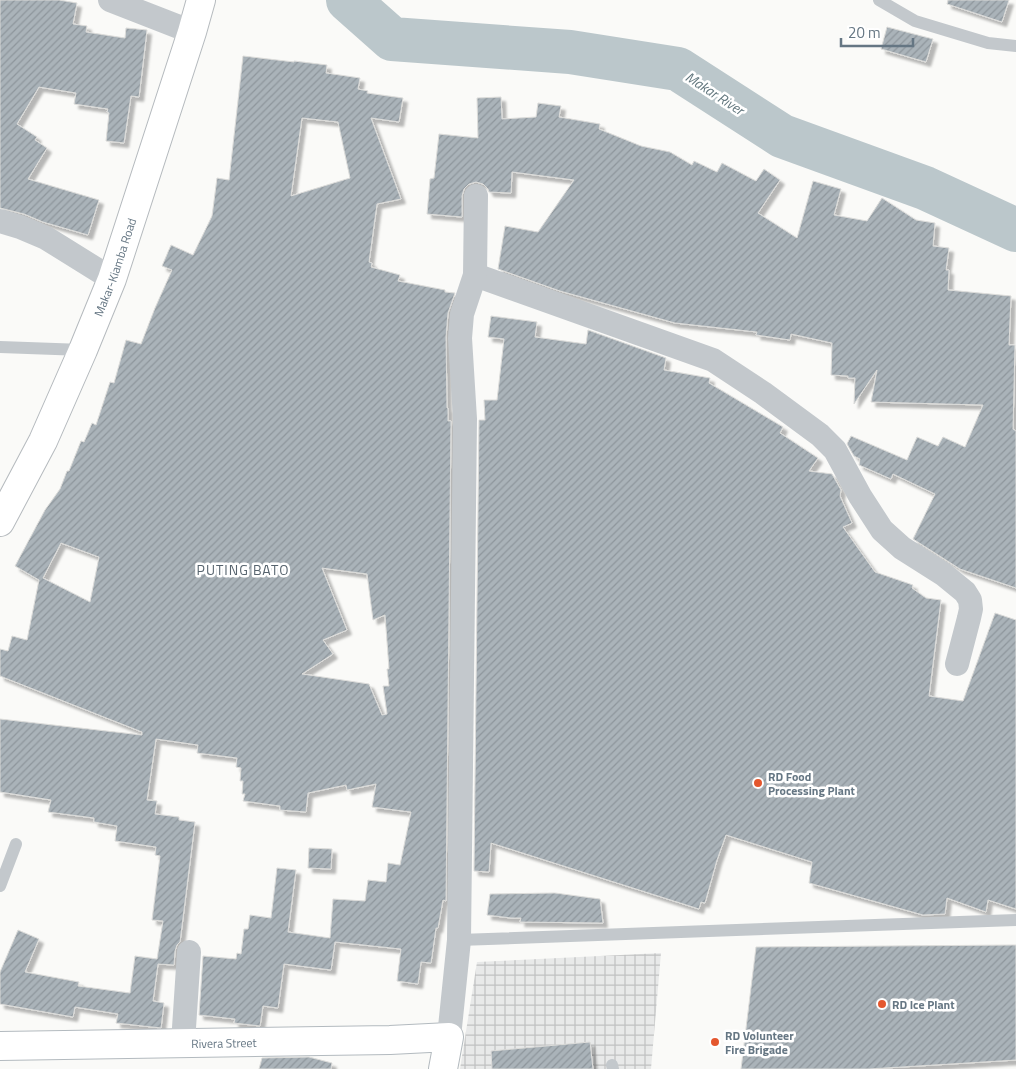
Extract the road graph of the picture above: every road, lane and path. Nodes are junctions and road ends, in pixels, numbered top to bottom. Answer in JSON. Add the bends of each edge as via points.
{"nodes":[{"id":1,"x":110,"y":0,"type":"edge"},
{"id":2,"x":879,"y":0,"type":"edge"},
{"id":3,"x":196,"y":19,"type":"edge"},
{"id":4,"x":1016,"y":46,"type":"edge"},
{"id":5,"x":476,"y":196,"type":"dead end"},
{"id":6,"x":0,"y":222,"type":"edge"},
{"id":7,"x":475,"y":275,"type":"junction"},
{"id":8,"x":112,"y":279,"type":"junction"},
{"id":9,"x":0,"y":347,"type":"edge"},
{"id":10,"x":83,"y":350,"type":"junction"},
{"id":11,"x":0,"y":522,"type":"edge"},
{"id":12,"x":957,"y":664,"type":"dead end"},
{"id":13,"x":16,"y":844,"type":"dead end"},
{"id":14,"x":0,"y":886,"type":"edge"},
{"id":15,"x":1016,"y":920,"type":"edge"},
{"id":16,"x":459,"y":940,"type":"junction"},
{"id":17,"x":189,"y":952,"type":"dead end"},
{"id":18,"x":448,"y":1038,"type":"junction"},
{"id":19,"x":183,"y":1043,"type":"junction"},
{"id":20,"x":0,"y":1046,"type":"edge"},
{"id":21,"x":443,"y":1069,"type":"edge"}],
"edges":[{"from":1,"to":3,"type":"street"},
{"from":2,"to":4,"type":"lane","via":[[916,21],[988,43]]},
{"from":3,"to":8,"type":"main road","name":"Makar-Kiamba Road"},
{"from":5,"to":7,"type":"street"},
{"from":6,"to":8,"type":"street","via":[[46,238]]},
{"from":7,"to":12,"type":"street","via":[[713,360],[820,435],[835,450],[882,530],[902,548],[943,574],[970,600],[971,609]]},
{"from":7,"to":16,"type":"street","via":[[462,314],[460,338],[465,419]]},
{"from":8,"to":10,"type":"main road","name":"Makar-Kiamba Road"},
{"from":9,"to":10,"type":"lane"},
{"from":10,"to":11,"type":"main road","name":"Makar-Kiamba Road","via":[[43,441]]},
{"from":13,"to":14,"type":"lane"},
{"from":15,"to":16,"type":"lane"},
{"from":16,"to":18,"type":"street"},
{"from":17,"to":19,"type":"street"},
{"from":18,"to":19,"type":"main road","name":"Rivera Street"},
{"from":18,"to":21,"type":"main road"},
{"from":19,"to":20,"type":"main road","name":"Rivera Street"}]}
